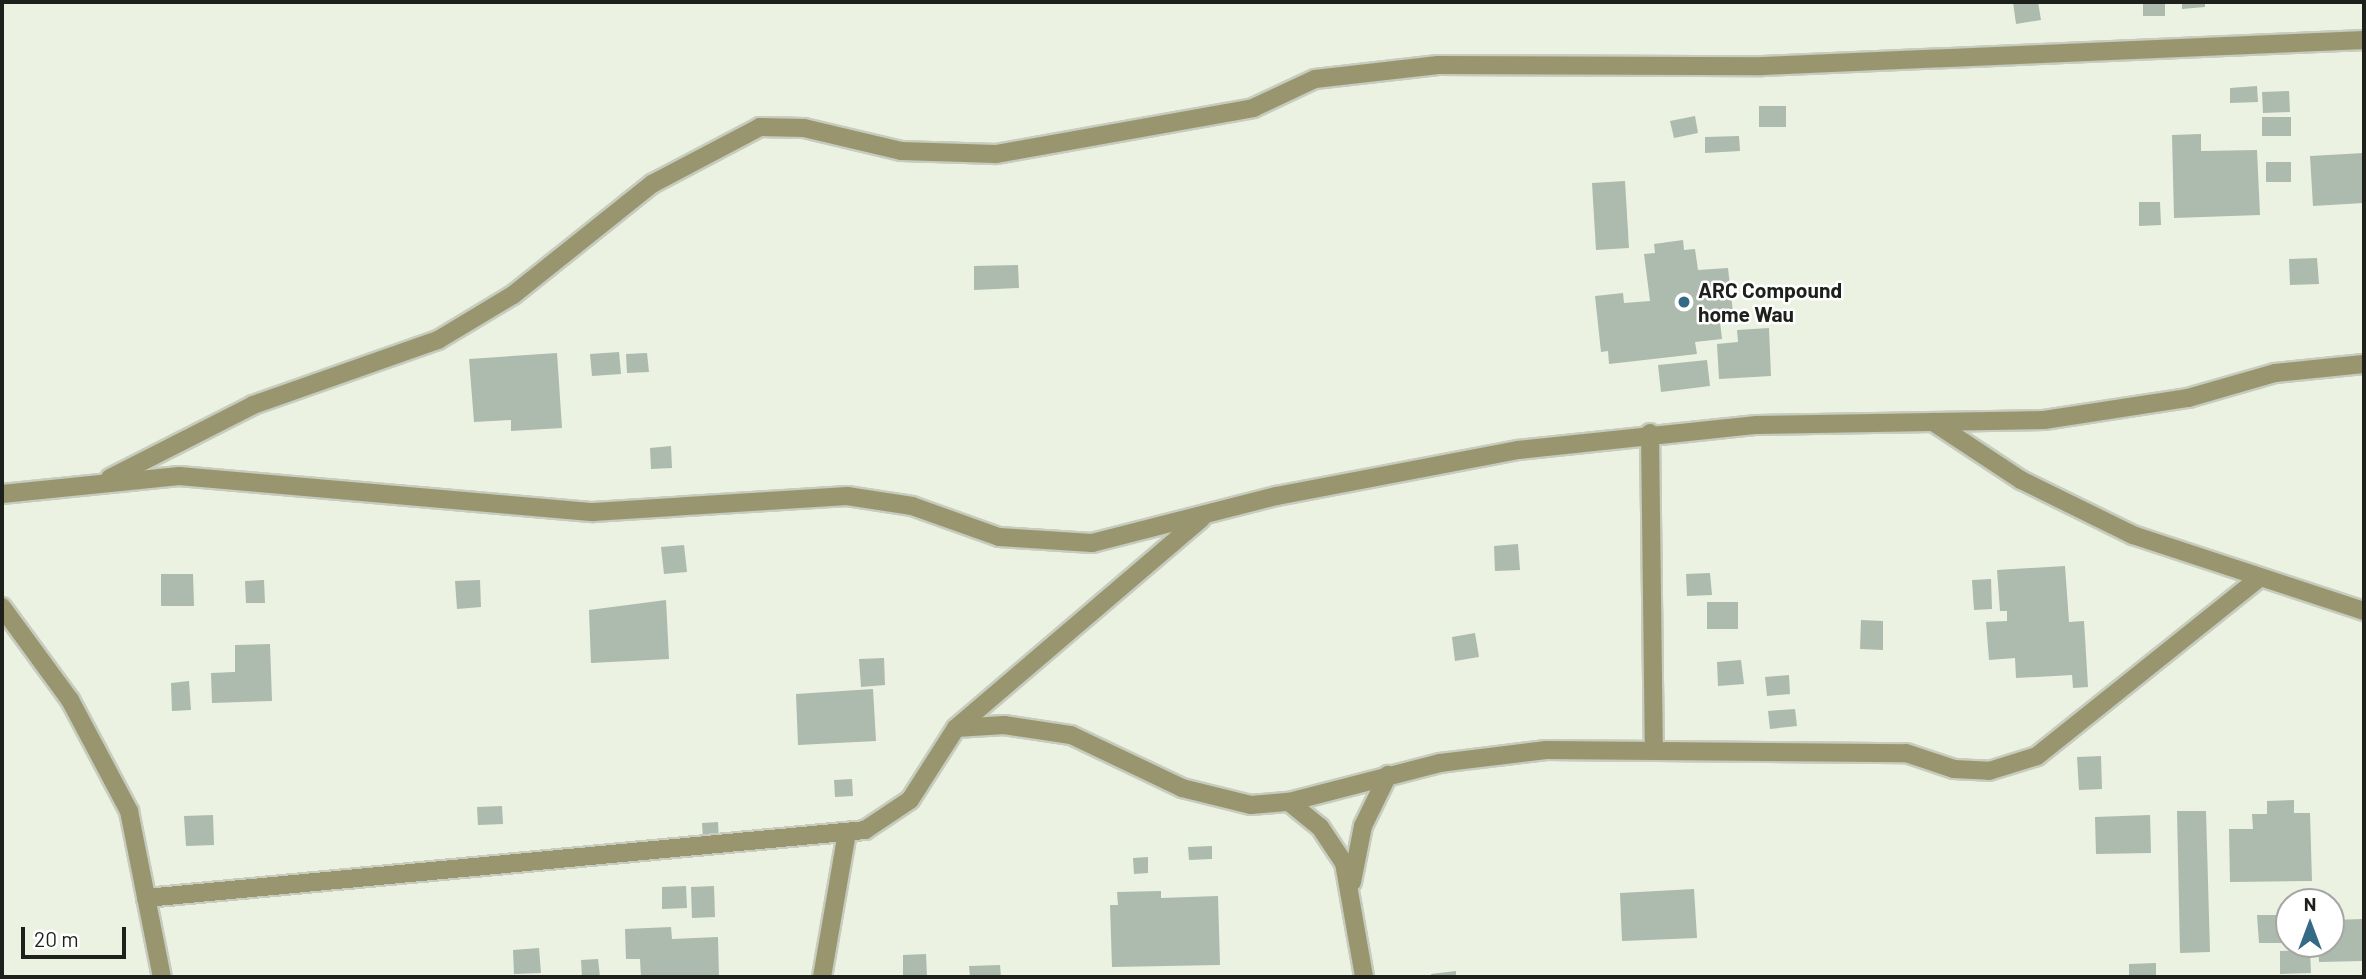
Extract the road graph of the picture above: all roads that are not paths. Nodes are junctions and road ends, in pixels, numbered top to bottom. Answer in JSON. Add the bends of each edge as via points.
{"nodes":[{"id":1,"x":2364,"y":40,"type":"edge"},
{"id":2,"x":2364,"y":364,"type":"edge"},
{"id":3,"x":1933,"y":422,"type":"junction"},
{"id":4,"x":1650,"y":433,"type":"junction"},
{"id":5,"x":107,"y":480,"type":"junction"},
{"id":6,"x":2,"y":494,"type":"edge"},
{"id":7,"x":1206,"y":514,"type":"junction"},
{"id":8,"x":2259,"y":578,"type":"junction"},
{"id":9,"x":2,"y":607,"type":"edge"},
{"id":10,"x":2364,"y":611,"type":"edge"},
{"id":11,"x":956,"y":728,"type":"junction"},
{"id":12,"x":1654,"y":750,"type":"junction"},
{"id":13,"x":1388,"y":775,"type":"junction"},
{"id":14,"x":1289,"y":802,"type":"junction"},
{"id":15,"x":847,"y":833,"type":"junction"},
{"id":16,"x":1352,"y":885,"type":"junction"},
{"id":17,"x":146,"y":898,"type":"junction"},
{"id":18,"x":162,"y":977,"type":"edge"},
{"id":19,"x":822,"y":977,"type":"edge"},
{"id":20,"x":1364,"y":977,"type":"edge"}],
"edges":[{"from":1,"to":5,"type":"street","via":[[1763,66],[1438,65],[1315,79],[1253,108],[996,154],[901,151],[804,128],[760,127],[652,184],[513,295],[438,340],[253,405]]},
{"from":2,"to":3,"type":"street","via":[[2275,373],[2117,411]]},
{"from":3,"to":4,"type":"street","via":[[1864,420]]},
{"from":3,"to":8,"type":"street","via":[[2068,505]]},
{"from":4,"to":7,"type":"street","via":[[1400,470]]},
{"from":4,"to":12,"type":"street"},
{"from":5,"to":6,"type":"street"},
{"from":5,"to":7,"type":"street","via":[[250,478],[593,512],[847,496],[912,506],[999,537],[1059,545],[1125,537]]},
{"from":7,"to":11,"type":"street"},
{"from":8,"to":10,"type":"street"},
{"from":8,"to":12,"type":"street","via":[[2037,756],[2006,769],[1954,769],[1906,753]]},
{"from":9,"to":17,"type":"street","via":[[101,755],[129,811]]},
{"from":11,"to":14,"type":"street","via":[[1060,733],[1216,799]]},
{"from":11,"to":15,"type":"street","via":[[910,800],[881,824]]},
{"from":12,"to":13,"type":"street","via":[[1492,755]]},
{"from":13,"to":14,"type":"street"},
{"from":13,"to":16,"type":"street","via":[[1363,826]]},
{"from":14,"to":16,"type":"street","via":[[1332,843]]},
{"from":15,"to":17,"type":"street"},
{"from":15,"to":19,"type":"street"},
{"from":16,"to":20,"type":"street"},
{"from":17,"to":18,"type":"street"}]}
